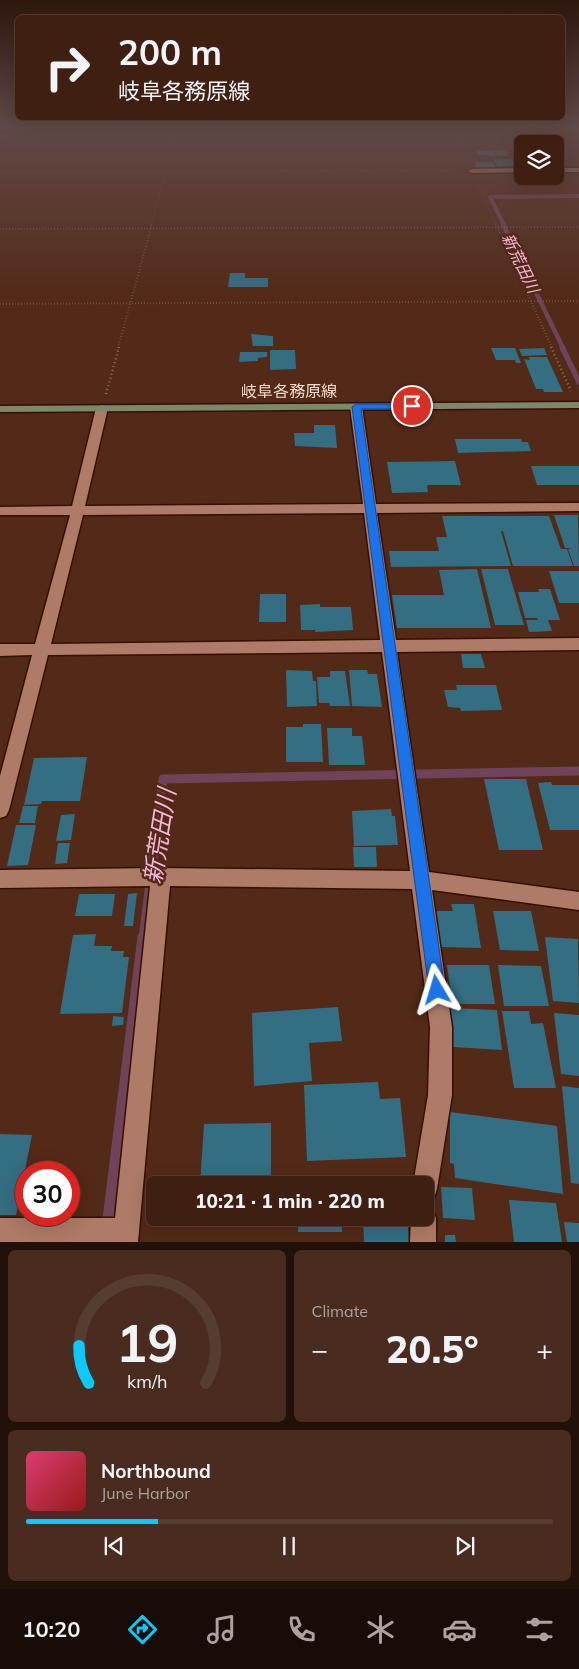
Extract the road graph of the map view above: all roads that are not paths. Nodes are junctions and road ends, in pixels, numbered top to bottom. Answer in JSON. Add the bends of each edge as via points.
{"nodes":[{"id":1,"x":579,"y":406,"type":"edge"},
{"id":2,"x":356,"y":407,"type":"junction"},
{"id":3,"x":102,"y":408,"type":"junction"},
{"id":4,"x":0,"y":409,"type":"edge"},
{"id":5,"x":579,"y":507,"type":"edge"},
{"id":6,"x":372,"y":508,"type":"junction"},
{"id":7,"x":78,"y":510,"type":"junction"},
{"id":8,"x":0,"y":511,"type":"edge"},
{"id":9,"x":579,"y":644,"type":"edge"},
{"id":10,"x":388,"y":646,"type":"junction"},
{"id":11,"x":0,"y":650,"type":"edge"},
{"id":12,"x":42,"y":650,"type":"junction"},
{"id":13,"x":0,"y":810,"type":"edge"},
{"id":14,"x":160,"y":877,"type":"junction"},
{"id":15,"x":0,"y":879,"type":"edge"},
{"id":16,"x":423,"y":880,"type":"junction"},
{"id":17,"x":579,"y":901,"type":"edge"},
{"id":18,"x":427,"y":1176,"type":"edge"},
{"id":19,"x":423,"y":1226,"type":"edge"},
{"id":20,"x":0,"y":1232,"type":"edge"},
{"id":21,"x":124,"y":1235,"type":"edge"},
{"id":22,"x":423,"y":1242,"type":"edge"}],
"edges":[{"from":1,"to":2,"type":"main road","name":"岐阜各務原線"},
{"from":2,"to":3,"type":"main road","name":"岐阜各務原線"},
{"from":2,"to":6,"type":"street"},
{"from":3,"to":4,"type":"main road","name":"岐阜各務原線"},
{"from":3,"to":7,"type":"street"},
{"from":5,"to":6,"type":"street"},
{"from":6,"to":7,"type":"street"},
{"from":6,"to":10,"type":"street"},
{"from":7,"to":8,"type":"street"},
{"from":7,"to":12,"type":"street"},
{"from":9,"to":10,"type":"street"},
{"from":10,"to":12,"type":"street"},
{"from":10,"to":16,"type":"street"},
{"from":11,"to":12,"type":"street"},
{"from":12,"to":13,"type":"street"},
{"from":14,"to":15,"type":"street"},
{"from":14,"to":16,"type":"street"},
{"from":14,"to":21,"type":"street"},
{"from":16,"to":17,"type":"street"},
{"from":16,"to":18,"type":"street","via":[[441,1027],[440,1095]]},
{"from":19,"to":22,"type":"street"},
{"from":20,"to":21,"type":"street","via":[[78,1231]]}]}
